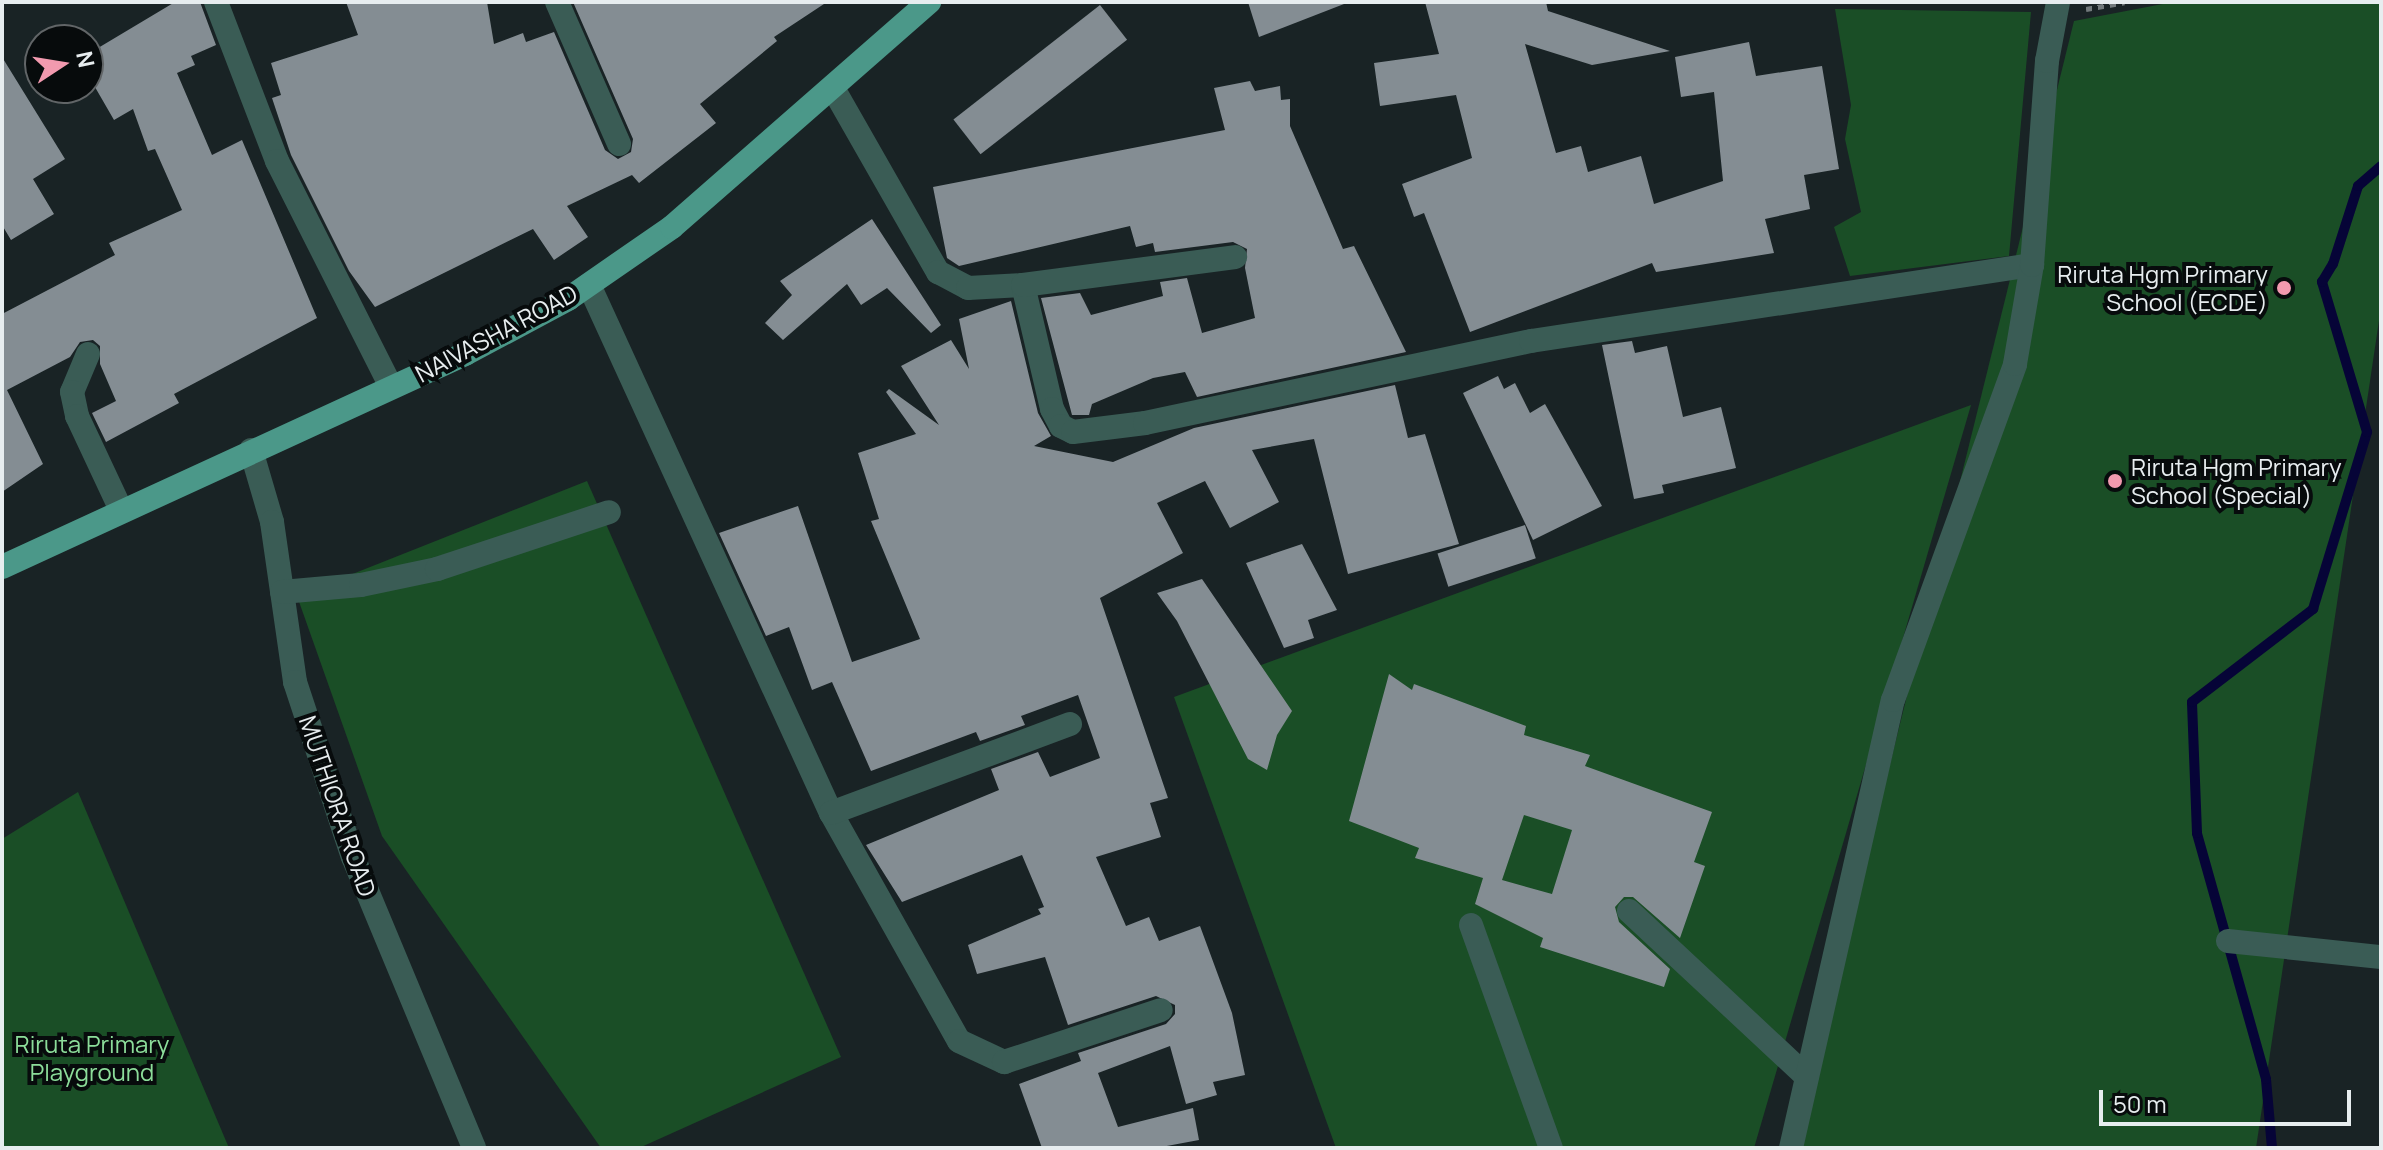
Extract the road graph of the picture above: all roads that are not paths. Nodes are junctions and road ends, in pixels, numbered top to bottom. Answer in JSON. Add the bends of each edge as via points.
{"nodes":[{"id":1,"x":216,"y":2,"type":"edge"},
{"id":2,"x":557,"y":2,"type":"edge"},
{"id":3,"x":929,"y":2,"type":"edge"},
{"id":4,"x":2059,"y":8,"type":"edge"},
{"id":5,"x":834,"y":90,"type":"junction"},
{"id":6,"x":619,"y":144,"type":"dead end"},
{"id":7,"x":1235,"y":257,"type":"dead end"},
{"id":8,"x":2032,"y":265,"type":"junction"},
{"id":9,"x":589,"y":285,"type":"junction"},
{"id":10,"x":1023,"y":285,"type":"junction"},
{"id":11,"x":88,"y":354,"type":"dead end"},
{"id":12,"x":391,"y":387,"type":"junction"},
{"id":13,"x":251,"y":450,"type":"junction"},
{"id":14,"x":121,"y":510,"type":"junction"},
{"id":15,"x":609,"y":512,"type":"dead end"},
{"id":16,"x":2,"y":567,"type":"edge"},
{"id":17,"x":282,"y":592,"type":"junction"},
{"id":18,"x":1070,"y":724,"type":"dead end"},
{"id":19,"x":831,"y":813,"type":"junction"},
{"id":20,"x":1629,"y":911,"type":"dead end"},
{"id":21,"x":1471,"y":925,"type":"dead end"},
{"id":22,"x":2228,"y":941,"type":"dead end"},
{"id":23,"x":2381,"y":957,"type":"edge"},
{"id":24,"x":1161,"y":1010,"type":"dead end"},
{"id":25,"x":1807,"y":1077,"type":"junction"},
{"id":26,"x":474,"y":1148,"type":"edge"},
{"id":27,"x":1551,"y":1148,"type":"edge"},
{"id":28,"x":1791,"y":1148,"type":"edge"}],
"edges":[{"from":1,"to":12,"type":"street","via":[[277,161]]},
{"from":2,"to":6,"type":"street"},
{"from":3,"to":5,"type":"main road","name":"NAIVASHA ROAD"},
{"from":4,"to":8,"type":"street","via":[[2047,61]]},
{"from":5,"to":9,"type":"main road","name":"NAIVASHA ROAD","via":[[672,227]]},
{"from":5,"to":10,"type":"street","via":[[938,272],[968,288]]},
{"from":7,"to":10,"type":"street"},
{"from":8,"to":10,"type":"street","via":[[1483,350],[1089,432],[1061,426],[1052,409]]},
{"from":8,"to":25,"type":"street","via":[[2015,364],[1893,700]]},
{"from":9,"to":12,"type":"main road","name":"NAIVASHA ROAD","via":[[465,354]]},
{"from":9,"to":19,"type":"street"},
{"from":11,"to":14,"type":"street","via":[[72,392],[77,416]]},
{"from":12,"to":13,"type":"main road","name":"NAIVASHA ROAD"},
{"from":13,"to":14,"type":"main road","name":"NAIVASHA ROAD"},
{"from":13,"to":17,"type":"street","name":"MUTHIORA ROAD","via":[[272,522]]},
{"from":14,"to":16,"type":"main road","name":"NAIVASHA ROAD"},
{"from":15,"to":17,"type":"street","via":[[437,569],[361,585]]},
{"from":17,"to":26,"type":"street","name":"MUTHIORA ROAD","via":[[295,682],[353,857]]},
{"from":18,"to":19,"type":"street"},
{"from":19,"to":24,"type":"street","via":[[959,1041],[1004,1062]]},
{"from":20,"to":25,"type":"street"},
{"from":21,"to":27,"type":"street"},
{"from":22,"to":23,"type":"street"},
{"from":25,"to":28,"type":"street"}]}
